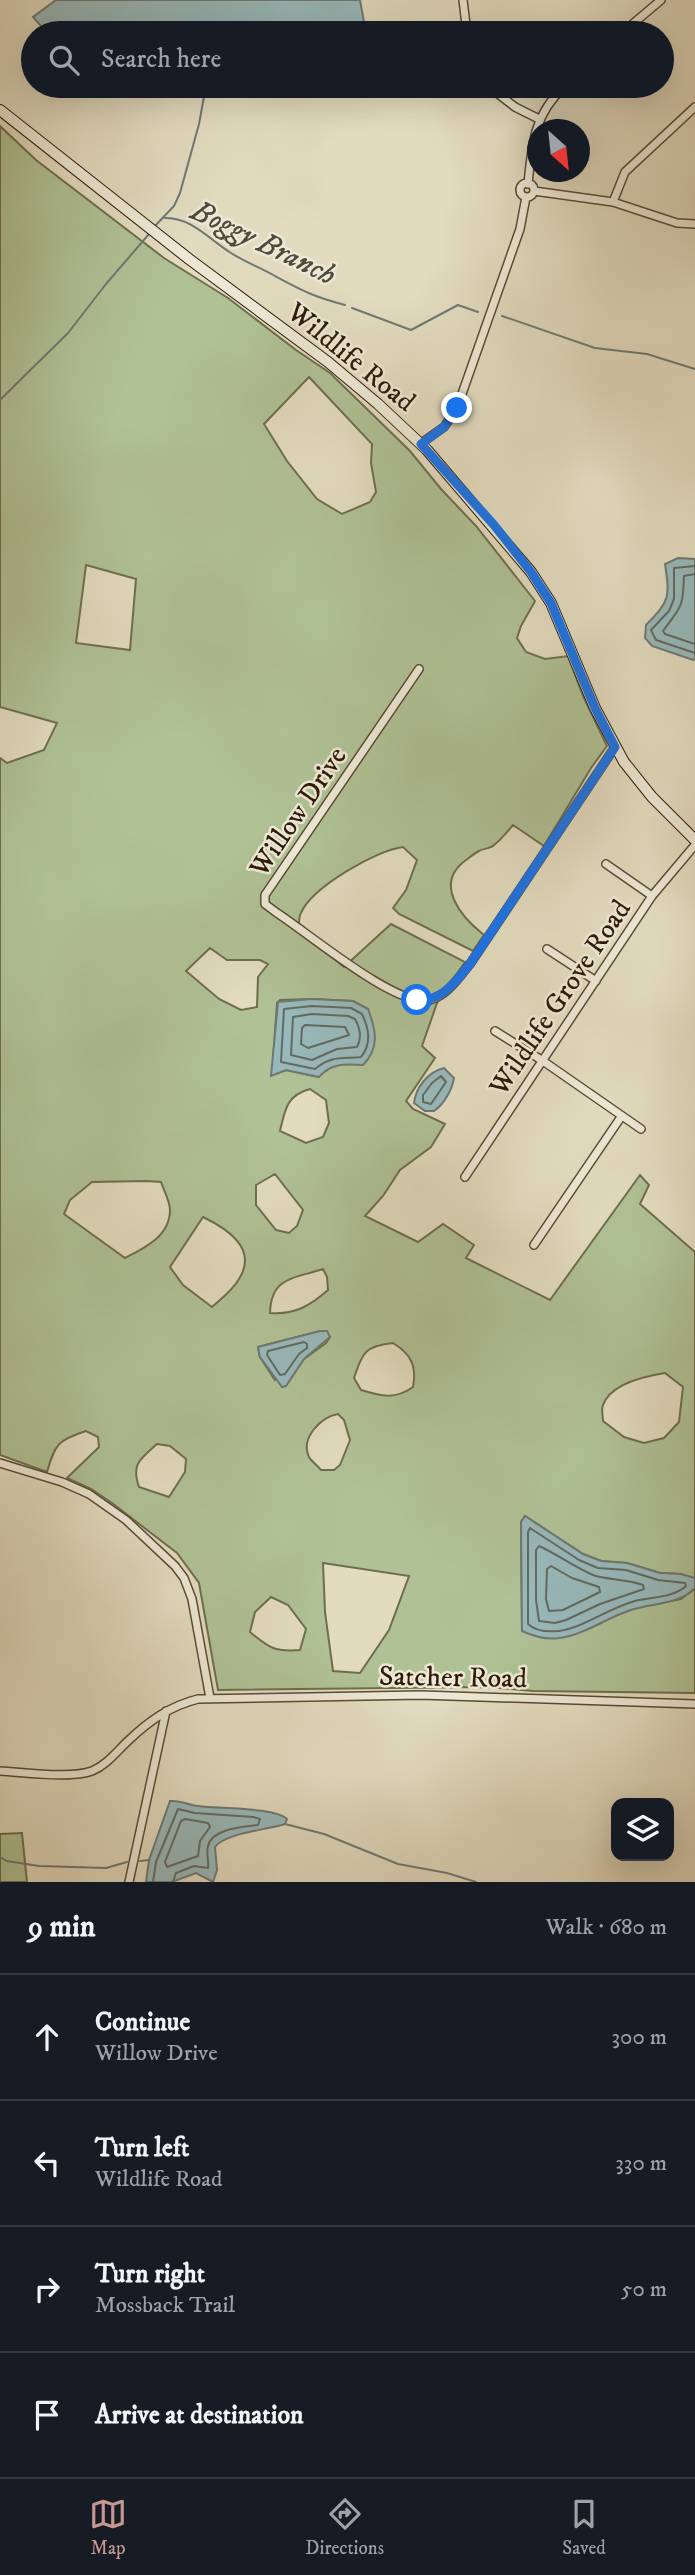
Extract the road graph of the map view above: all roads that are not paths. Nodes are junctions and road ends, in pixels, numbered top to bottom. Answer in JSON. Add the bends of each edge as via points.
{"nodes":[{"id":1,"x":463,"y":0,"type":"edge"},
{"id":2,"x":661,"y":0,"type":"edge"},
{"id":3,"x":466,"y":21,"type":"edge"},
{"id":4,"x":636,"y":21,"type":"edge"},
{"id":5,"x":503,"y":98,"type":"edge"},
{"id":6,"x":556,"y":98,"type":"edge"},
{"id":7,"x":695,"y":107,"type":"edge"},
{"id":8,"x":0,"y":110,"type":"edge"},
{"id":9,"x":539,"y":119,"type":"joint"},
{"id":10,"x":528,"y":184,"type":"joint"},
{"id":11,"x":534,"y":191,"type":"junction"},
{"id":12,"x":526,"y":197,"type":"junction"},
{"id":13,"x":613,"y":202,"type":"junction"},
{"id":14,"x":695,"y":224,"type":"edge"},
{"id":15,"x":421,"y":444,"type":"junction"},
{"id":16,"x":419,"y":668,"type":"dead end"},
{"id":17,"x":615,"y":747,"type":"junction"},
{"id":18,"x":695,"y":842,"type":"edge"},
{"id":19,"x":606,"y":864,"type":"dead end"},
{"id":20,"x":652,"y":896,"type":"junction"},
{"id":21,"x":547,"y":949,"type":"dead end"},
{"id":22,"x":596,"y":981,"type":"junction"},
{"id":23,"x":495,"y":1031,"type":"dead end"},
{"id":24,"x":543,"y":1061,"type":"junction"},
{"id":25,"x":621,"y":1117,"type":"junction"},
{"id":26,"x":641,"y":1129,"type":"dead end"},
{"id":27,"x":465,"y":1177,"type":"dead end"},
{"id":28,"x":534,"y":1245,"type":"dead end"},
{"id":29,"x":0,"y":1463,"type":"edge"},
{"id":30,"x":210,"y":1698,"type":"junction"},
{"id":31,"x":695,"y":1704,"type":"edge"},
{"id":32,"x":166,"y":1711,"type":"junction"},
{"id":33,"x":0,"y":1771,"type":"edge"},
{"id":34,"x":129,"y":1882,"type":"edge"}],
"edges":[{"from":1,"to":3,"type":"street"},
{"from":2,"to":4,"type":"street"},
{"from":5,"to":9,"type":"street"},
{"from":6,"to":9,"type":"street"},
{"from":7,"to":13,"type":"street","via":[[625,172]]},
{"from":8,"to":15,"type":"street","name":"Wildlife Road","via":[[328,362]]},
{"from":10,"to":11,"type":"street"},
{"from":10,"to":12,"type":"street","via":[[520,191]]},
{"from":11,"to":12,"type":"street"},
{"from":11,"to":13,"type":"street"},
{"from":12,"to":15,"type":"street","via":[[520,229],[457,408],[444,427]]},
{"from":13,"to":14,"type":"street","via":[[677,223]]},
{"from":15,"to":17,"type":"street","name":"Wildlife Road","via":[[494,525],[551,603]]},
{"from":16,"to":17,"type":"street","name":"Willow Drive","via":[[265,895],[265,904],[277,913],[376,982],[403,995],[432,999],[456,981]]},
{"from":17,"to":18,"type":"street","name":"Wildlife Road","via":[[652,797]]},
{"from":18,"to":20,"type":"street","name":"Wildlife Grove Road"},
{"from":19,"to":20,"type":"street"},
{"from":20,"to":22,"type":"street","name":"Wildlife Grove Road"},
{"from":21,"to":22,"type":"street"},
{"from":22,"to":24,"type":"street","name":"Wildlife Grove Road"},
{"from":23,"to":24,"type":"street"},
{"from":24,"to":25,"type":"street"},
{"from":24,"to":27,"type":"street","name":"Wildlife Grove Road"},
{"from":25,"to":26,"type":"street"},
{"from":25,"to":28,"type":"street"},
{"from":29,"to":30,"type":"street","via":[[89,1494],[175,1566],[191,1596]]},
{"from":30,"to":31,"type":"street","name":"Satcher Road","via":[[407,1695]]},
{"from":30,"to":32,"type":"street","name":"Satcher Road"},
{"from":32,"to":33,"type":"street","name":"Satcher Road","via":[[92,1771]]},
{"from":32,"to":34,"type":"street"}]}
